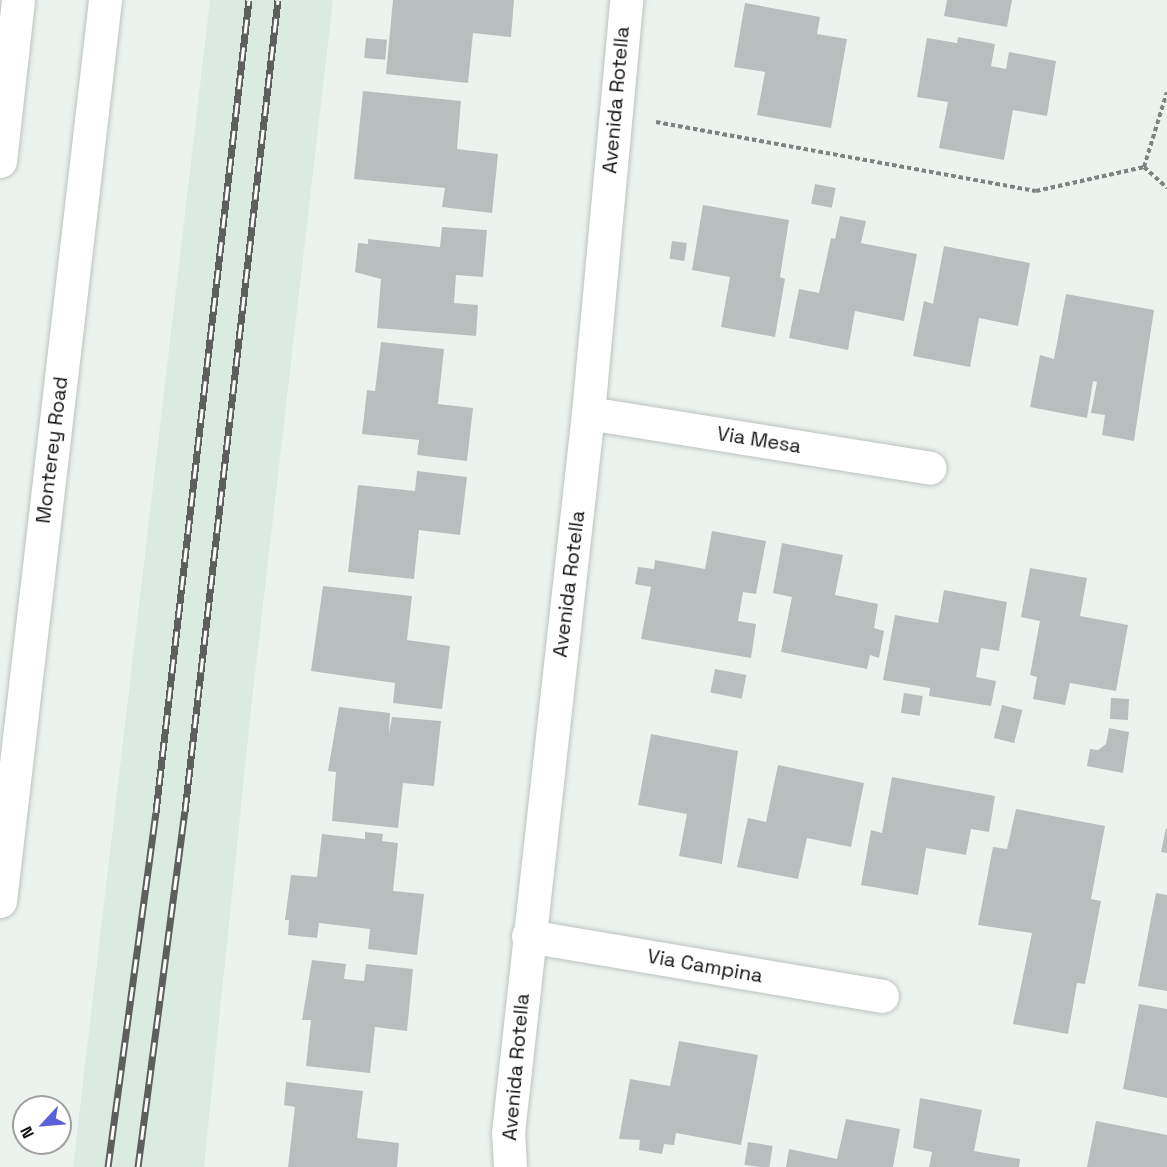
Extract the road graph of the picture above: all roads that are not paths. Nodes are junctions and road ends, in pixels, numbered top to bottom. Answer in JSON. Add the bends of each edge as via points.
{"nodes":[{"id":1,"x":18,"y":0,"type":"edge"},
{"id":2,"x":105,"y":0,"type":"edge"},
{"id":3,"x":626,"y":0,"type":"edge"},
{"id":4,"x":0,"y":161,"type":"edge"},
{"id":5,"x":588,"y":413,"type":"junction"},
{"id":6,"x":930,"y":468,"type":"dead end"},
{"id":7,"x":0,"y":901,"type":"edge"},
{"id":8,"x":528,"y":936,"type":"junction"},
{"id":9,"x":882,"y":996,"type":"dead end"},
{"id":10,"x":510,"y":1167,"type":"edge"}],
"edges":[{"from":1,"to":4,"type":"street"},
{"from":2,"to":7,"type":"street","name":"Monterey Road"},
{"from":3,"to":5,"type":"street","name":"Avenida Rotella"},
{"from":5,"to":6,"type":"street","name":"Via Mesa"},
{"from":5,"to":8,"type":"street","name":"Avenida Rotella"},
{"from":8,"to":9,"type":"street","name":"Via Campina"},
{"from":8,"to":10,"type":"street","name":"Avenida Rotella","via":[[508,1133]]}]}
